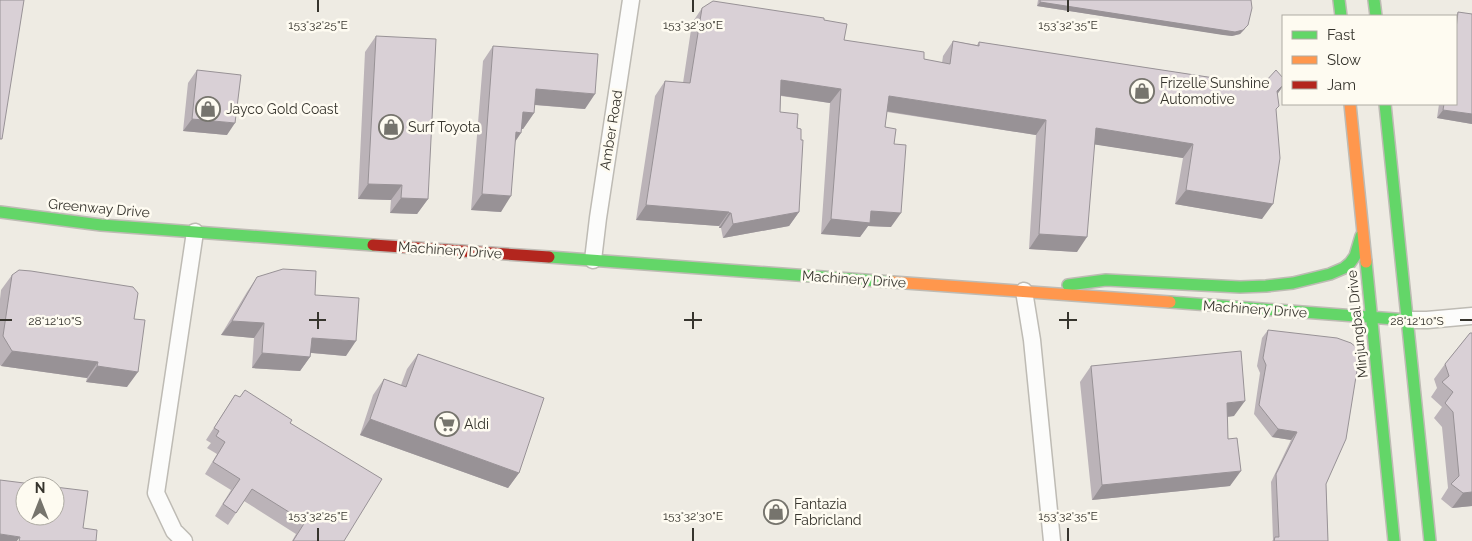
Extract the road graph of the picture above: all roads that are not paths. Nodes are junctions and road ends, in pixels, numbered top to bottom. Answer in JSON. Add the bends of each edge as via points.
{"nodes":[{"id":1,"x":631,"y":0,"type":"edge"},
{"id":2,"x":1339,"y":0,"type":"edge"},
{"id":3,"x":1374,"y":0,"type":"edge"},
{"id":4,"x":1340,"y":15,"type":"edge"},
{"id":5,"x":1376,"y":15,"type":"edge"},
{"id":6,"x":1350,"y":105,"type":"edge"},
{"id":7,"x":1385,"y":105,"type":"edge"},
{"id":8,"x":0,"y":212,"type":"edge"},
{"id":9,"x":196,"y":232,"type":"junction"},
{"id":10,"x":1362,"y":232,"type":"junction"},
{"id":11,"x":593,"y":260,"type":"junction"},
{"id":12,"x":1024,"y":291,"type":"junction"},
{"id":13,"x":1043,"y":292,"type":"junction"},
{"id":14,"x":1472,"y":316,"type":"edge"},
{"id":15,"x":1372,"y":317,"type":"junction"},
{"id":16,"x":1408,"y":320,"type":"junction"},
{"id":17,"x":184,"y":541,"type":"edge"},
{"id":18,"x":1052,"y":541,"type":"edge"},
{"id":19,"x":1394,"y":541,"type":"edge"},
{"id":20,"x":1430,"y":541,"type":"edge"}],
"edges":[{"from":1,"to":11,"type":"street","name":"Amber Road"},
{"from":2,"to":4,"type":"street"},
{"from":3,"to":5,"type":"street"},
{"from":6,"to":10,"type":"street","name":"Minjungbal Drive"},
{"from":7,"to":16,"type":"street"},
{"from":8,"to":9,"type":"street","name":"Greenway Drive","via":[[101,225]]},
{"from":9,"to":11,"type":"street","name":"Machinery Drive"},
{"from":9,"to":17,"type":"street","via":[[156,493],[174,531]]},
{"from":10,"to":13,"type":"street","name":"Machinery Drive","via":[[1355,255],[1348,265],[1336,273],[1308,280],[1252,287],[1100,280]]},
{"from":10,"to":15,"type":"street","name":"Minjungbal Drive"},
{"from":11,"to":12,"type":"street","name":"Machinery Drive"},
{"from":12,"to":13,"type":"street","name":"Machinery Drive"},
{"from":12,"to":18,"type":"street"},
{"from":13,"to":15,"type":"street","name":"Machinery Drive"},
{"from":14,"to":16,"type":"street"},
{"from":15,"to":16,"type":"street","name":"Machinery Drive"},
{"from":15,"to":19,"type":"street","name":"Minjungbal Drive"},
{"from":16,"to":20,"type":"street"}]}
